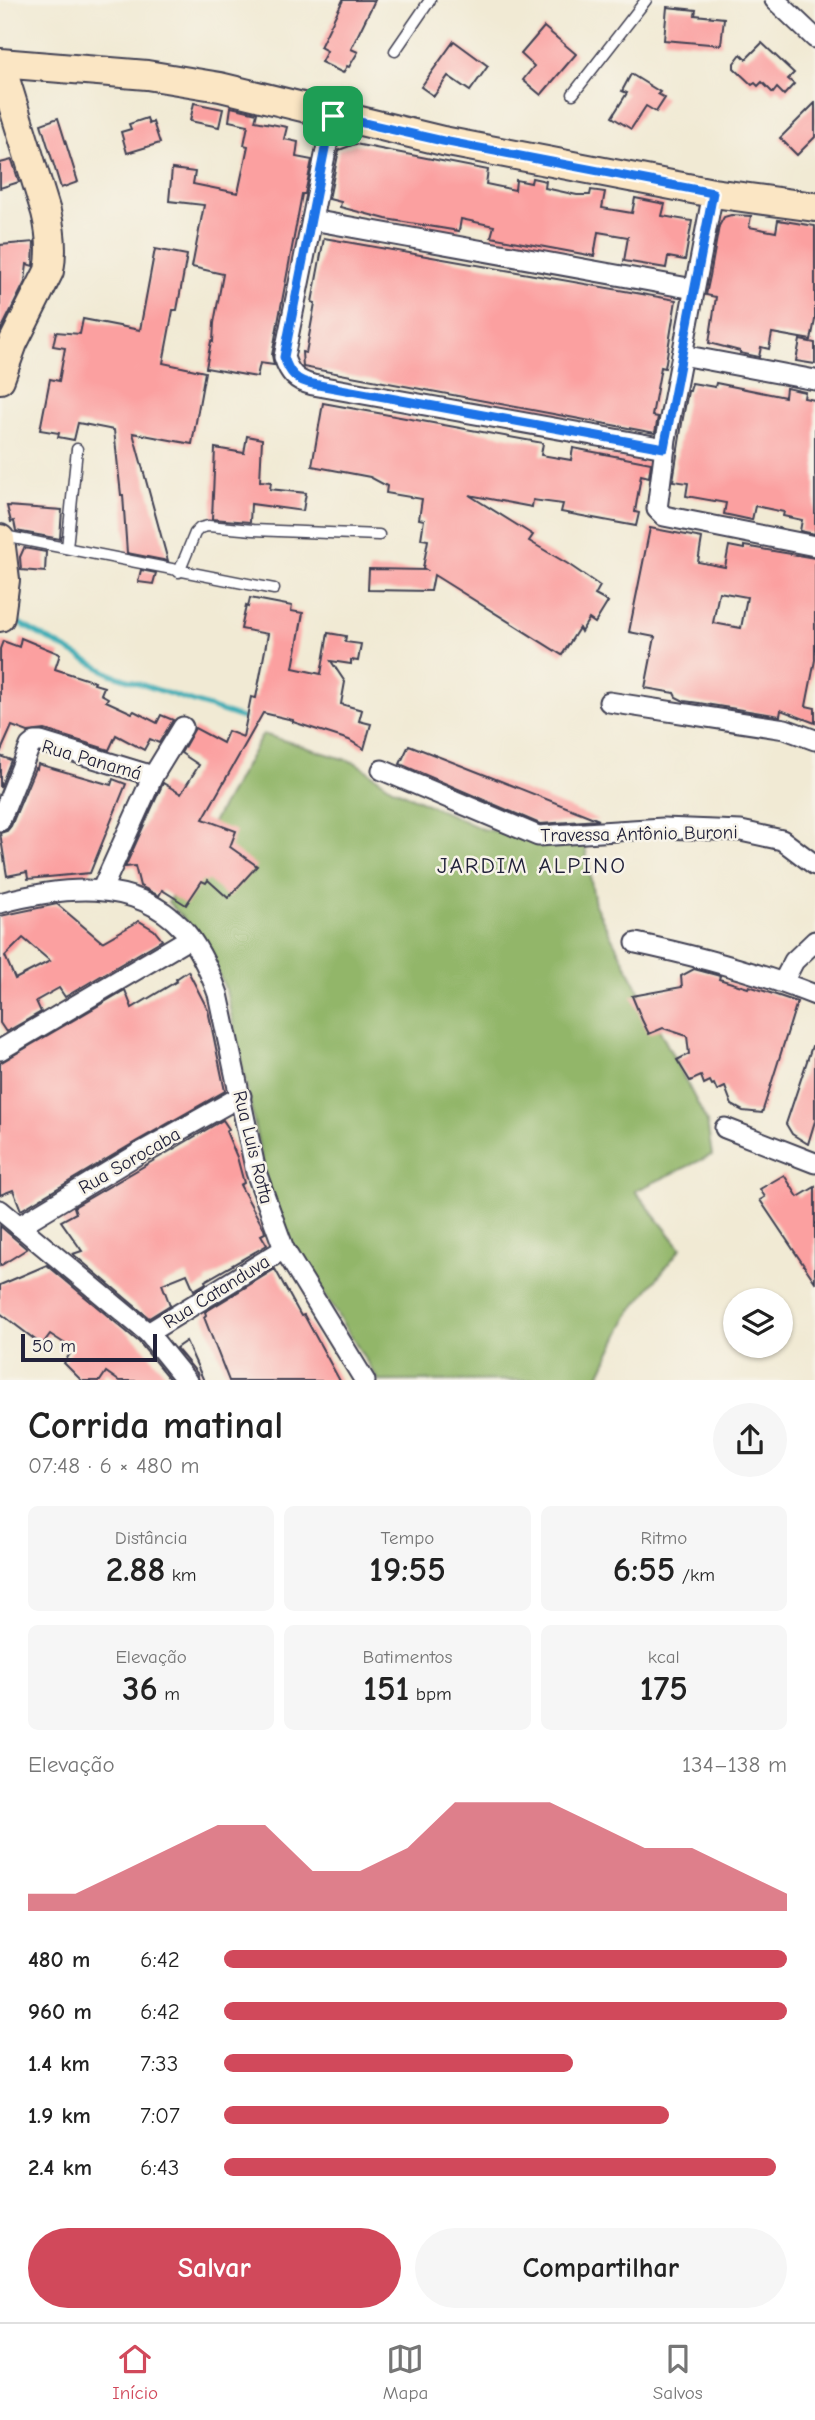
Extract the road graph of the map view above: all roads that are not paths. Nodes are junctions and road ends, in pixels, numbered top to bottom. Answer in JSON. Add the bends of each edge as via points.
{"nodes":[{"id":1,"x":430,"y":0,"type":"edge"},
{"id":2,"x":646,"y":0,"type":"edge"},
{"id":3,"x":775,"y":0,"type":"edge"},
{"id":4,"x":815,"y":38,"type":"edge"},
{"id":5,"x":395,"y":51,"type":"dead end"},
{"id":6,"x":0,"y":63,"type":"edge"},
{"id":7,"x":573,"y":94,"type":"dead end"},
{"id":8,"x":333,"y":116,"type":"junction"},
{"id":9,"x":713,"y":193,"type":"junction"},
{"id":10,"x":815,"y":207,"type":"edge"},
{"id":11,"x":312,"y":220,"type":"junction"},
{"id":12,"x":694,"y":289,"type":"junction"},
{"id":13,"x":682,"y":355,"type":"junction"},
{"id":14,"x":0,"y":379,"type":"edge"},
{"id":15,"x":815,"y":380,"type":"edge"},
{"id":16,"x":664,"y":448,"type":"junction"},
{"id":17,"x":77,"y":449,"type":"dead end"},
{"id":18,"x":379,"y":535,"type":"dead end"},
{"id":19,"x":815,"y":546,"type":"edge"},
{"id":20,"x":67,"y":548,"type":"junction"},
{"id":21,"x":2,"y":553,"type":"edge"},
{"id":22,"x":179,"y":572,"type":"junction"},
{"id":23,"x":274,"y":589,"type":"dead end"},
{"id":24,"x":0,"y":617,"type":"edge"},
{"id":25,"x":608,"y":702,"type":"dead end"},
{"id":26,"x":183,"y":727,"type":"dead end"},
{"id":27,"x":815,"y":740,"type":"edge"},
{"id":28,"x":382,"y":770,"type":"dead end"},
{"id":29,"x":153,"y":776,"type":"junction"},
{"id":30,"x":0,"y":821,"type":"edge"},
{"id":31,"x":815,"y":865,"type":"edge"},
{"id":32,"x":102,"y":890,"type":"junction"},
{"id":33,"x":0,"y":903,"type":"edge"},
{"id":34,"x":190,"y":938,"type":"junction"},
{"id":35,"x":815,"y":941,"type":"edge"},
{"id":36,"x":636,"y":943,"type":"dead end"},
{"id":37,"x":783,"y":982,"type":"junction"},
{"id":38,"x":815,"y":995,"type":"edge"},
{"id":39,"x":0,"y":1050,"type":"edge"},
{"id":40,"x":241,"y":1096,"type":"junction"},
{"id":41,"x":724,"y":1128,"type":"dead end"},
{"id":42,"x":815,"y":1163,"type":"edge"},
{"id":43,"x":0,"y":1210,"type":"edge"},
{"id":44,"x":19,"y":1226,"type":"junction"},
{"id":45,"x":284,"y":1250,"type":"junction"},
{"id":46,"x":148,"y":1333,"type":"junction"},
{"id":47,"x":186,"y":1380,"type":"edge"},
{"id":48,"x":365,"y":1380,"type":"edge"}],
"edges":[{"from":1,"to":5,"type":"lane"},
{"from":2,"to":7,"type":"lane"},
{"from":3,"to":4,"type":"street"},
{"from":6,"to":8,"type":"main road","via":[[148,75],[220,87]]},
{"from":6,"to":14,"type":"main road","via":[[46,212],[52,258]]},
{"from":8,"to":9,"type":"main road"},
{"from":8,"to":11,"type":"street"},
{"from":9,"to":10,"type":"main road"},
{"from":9,"to":12,"type":"street"},
{"from":11,"to":12,"type":"street"},
{"from":11,"to":16,"type":"street","via":[[284,357],[288,371],[301,382]]},
{"from":12,"to":13,"type":"street"},
{"from":13,"to":15,"type":"street"},
{"from":13,"to":16,"type":"street"},
{"from":16,"to":19,"type":"street","via":[[656,504],[661,515]]},
{"from":17,"to":20,"type":"lane"},
{"from":18,"to":22,"type":"lane","via":[[201,528]]},
{"from":20,"to":21,"type":"lane"},
{"from":20,"to":22,"type":"lane"},
{"from":21,"to":24,"type":"main road"},
{"from":22,"to":23,"type":"lane"},
{"from":25,"to":27,"type":"street","via":[[785,729]]},
{"from":26,"to":29,"type":"street"},
{"from":28,"to":31,"type":"street","name":"Travessa Antônio Buroni","via":[[538,836],[663,828],[741,831],[782,840]]},
{"from":29,"to":30,"type":"street","name":"Rua Panamá","via":[[35,742]]},
{"from":29,"to":32,"type":"street"},
{"from":32,"to":33,"type":"street","name":"Rua Luis Rotta","via":[[63,890]]},
{"from":32,"to":34,"type":"street","name":"Rua Luis Rotta","via":[[137,898],[158,909]]},
{"from":34,"to":39,"type":"street"},
{"from":34,"to":40,"type":"street","name":"Rua Luis Rotta","via":[[218,994]]},
{"from":35,"to":37,"type":"street","via":[[794,961]]},
{"from":36,"to":37,"type":"street"},
{"from":37,"to":38,"type":"street"},
{"from":40,"to":44,"type":"street","name":"Rua Sorocaba"},
{"from":40,"to":45,"type":"street","name":"Rua Luis Rotta","via":[[256,1172]]},
{"from":41,"to":42,"type":"street"},
{"from":43,"to":44,"type":"street"},
{"from":44,"to":46,"type":"street"},
{"from":45,"to":46,"type":"street","name":"Rua Catanduva"},
{"from":45,"to":48,"type":"street","name":"Rua Luis Rotta"},
{"from":46,"to":47,"type":"street"}]}
